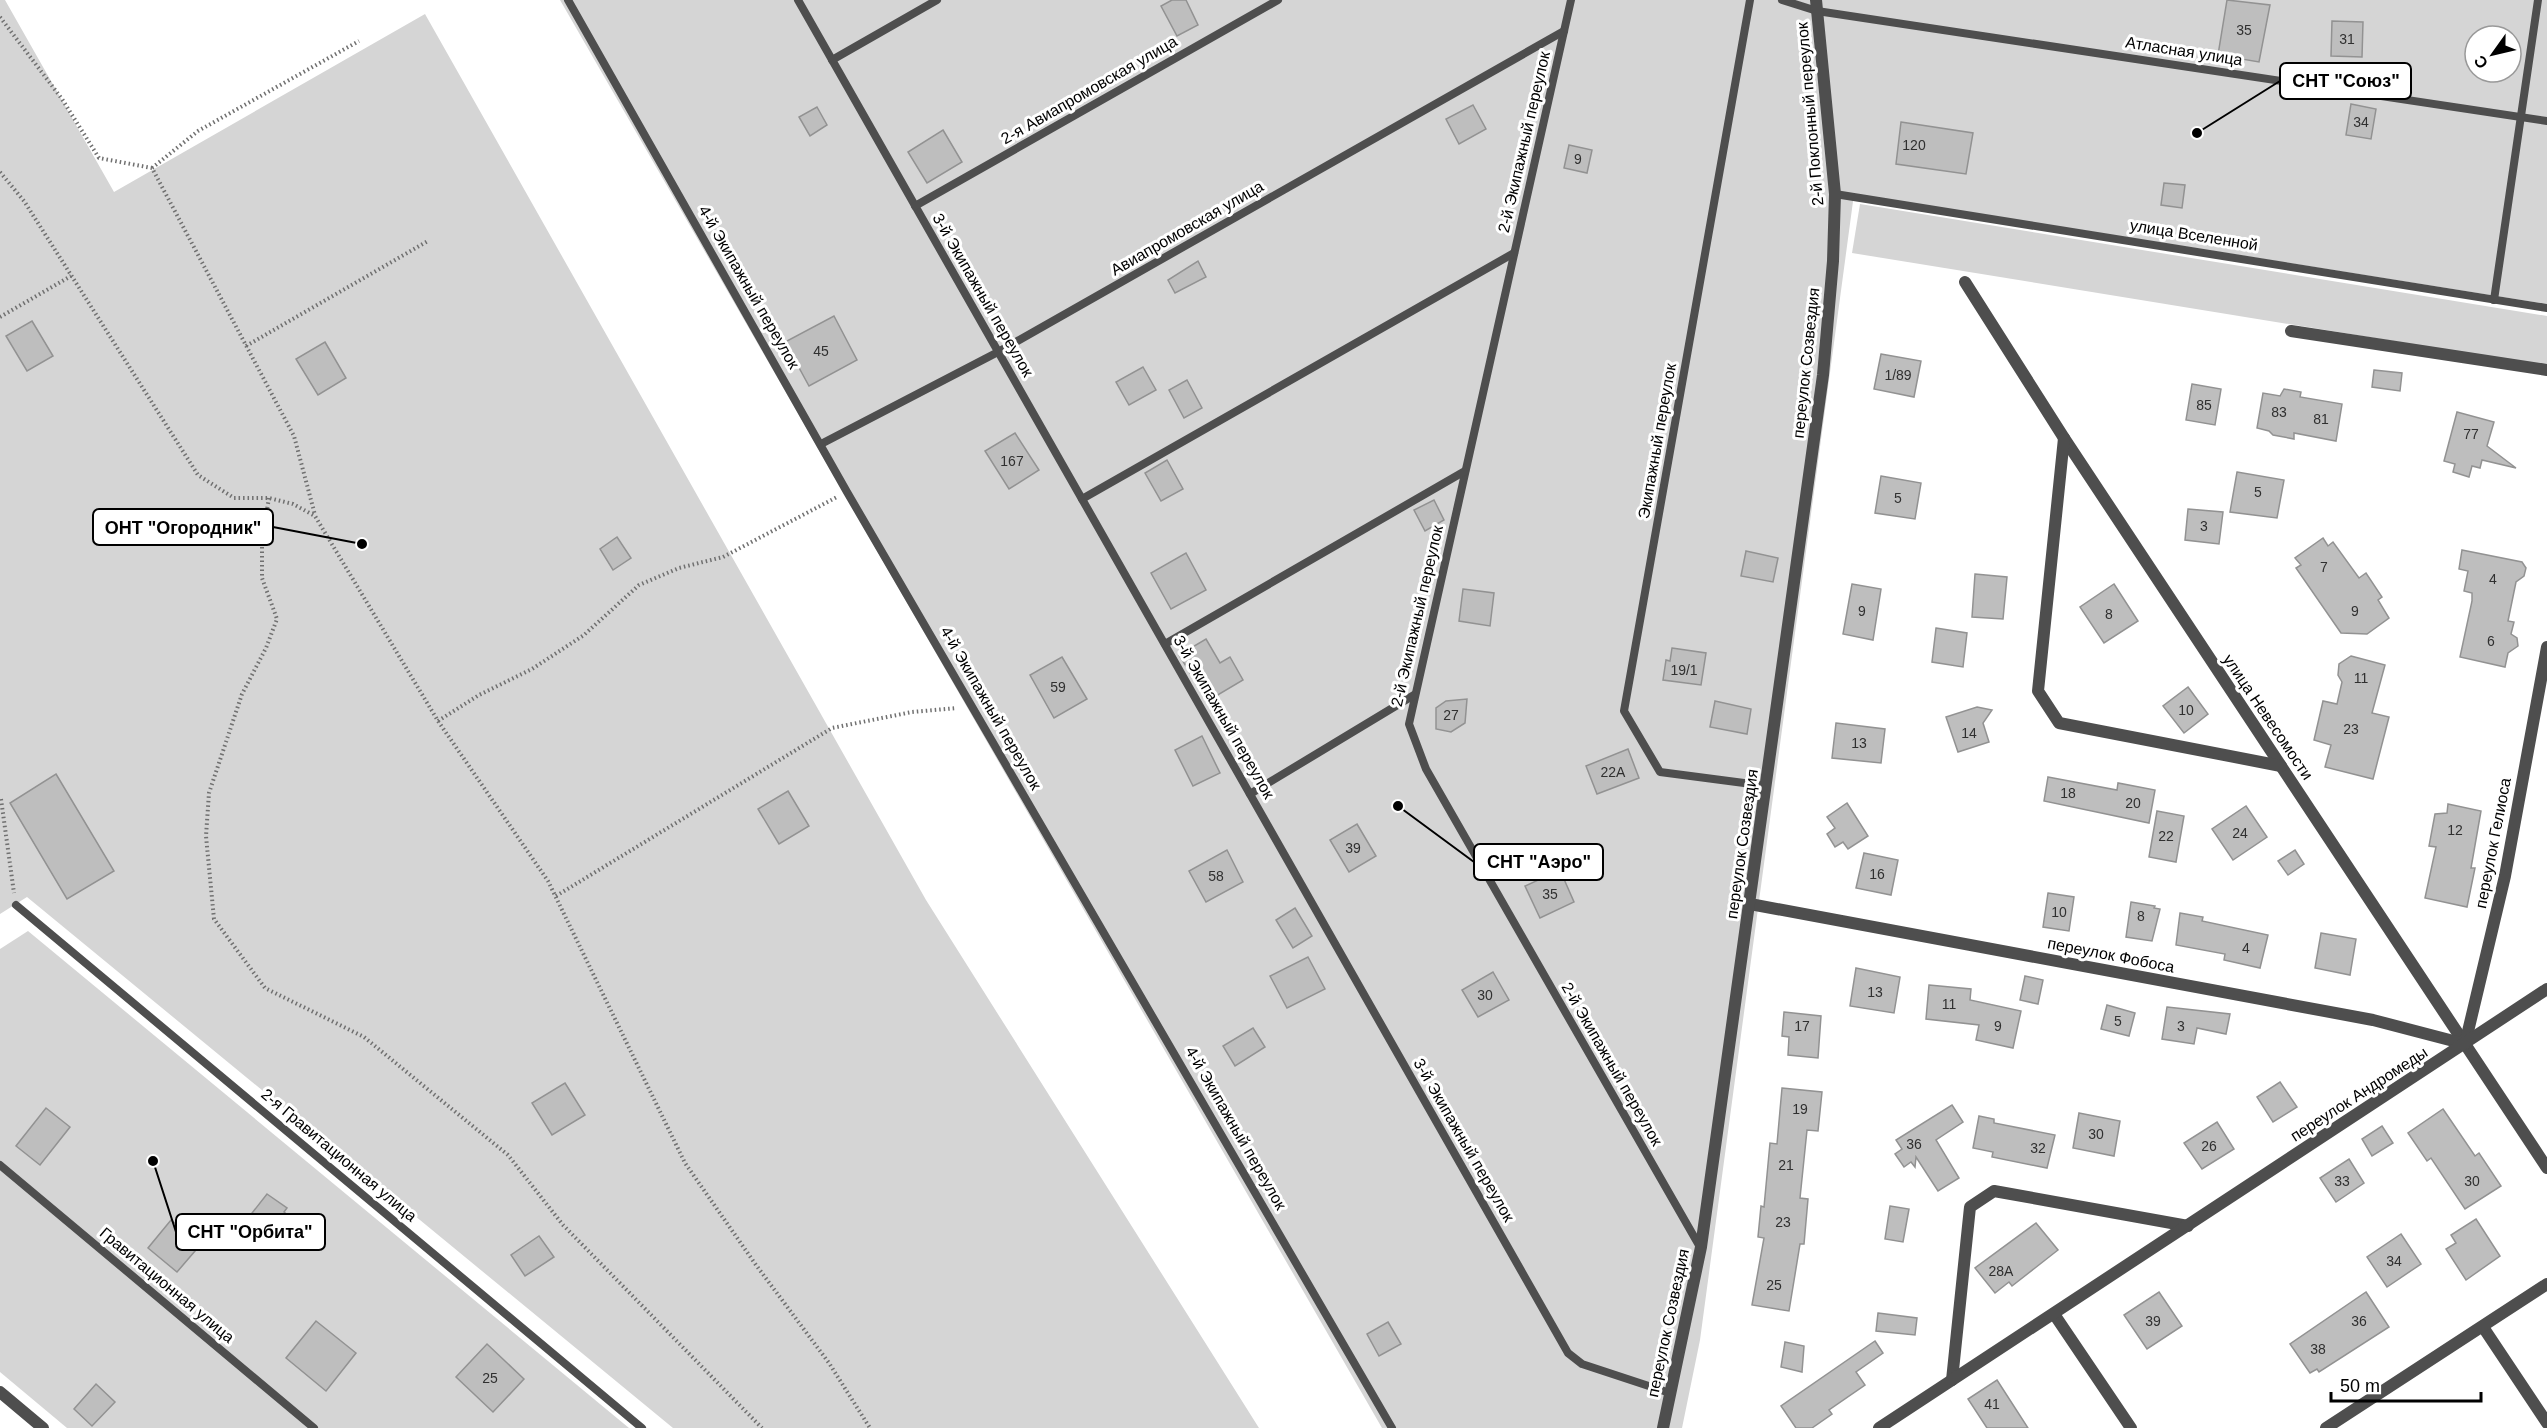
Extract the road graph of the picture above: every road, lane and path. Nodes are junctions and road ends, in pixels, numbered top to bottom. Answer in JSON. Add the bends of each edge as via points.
{"nodes":[{"id":1,"x":568,"y":0,"type":"edge"},
{"id":2,"x":798,"y":0,"type":"edge"},
{"id":3,"x":937,"y":0,"type":"edge"},
{"id":4,"x":1278,"y":0,"type":"edge"},
{"id":5,"x":1571,"y":0,"type":"edge"},
{"id":6,"x":1750,"y":0,"type":"edge"},
{"id":7,"x":1782,"y":0,"type":"edge"},
{"id":8,"x":2538,"y":0,"type":"edge"},
{"id":9,"x":1817,"y":6,"type":"edge"},
{"id":10,"x":0,"y":16,"type":"edge"},
{"id":11,"x":1564,"y":31,"type":"junction"},
{"id":12,"x":359,"y":41,"type":"dead end"},
{"id":13,"x":832,"y":60,"type":"junction"},
{"id":14,"x":2520,"y":117,"type":"junction"},
{"id":15,"x":2547,"y":121,"type":"edge"},
{"id":16,"x":152,"y":168,"type":"junction"},
{"id":17,"x":0,"y":172,"type":"edge"},
{"id":18,"x":1835,"y":194,"type":"junction"},
{"id":19,"x":915,"y":206,"type":"junction"},
{"id":20,"x":428,"y":241,"type":"dead end"},
{"id":21,"x":1514,"y":254,"type":"junction"},
{"id":22,"x":1833,"y":261,"type":"joint"},
{"id":23,"x":71,"y":276,"type":"junction"},
{"id":24,"x":1965,"y":282,"type":"dead end"},
{"id":25,"x":2494,"y":300,"type":"junction"},
{"id":26,"x":2547,"y":308,"type":"edge"},
{"id":27,"x":0,"y":318,"type":"edge"},
{"id":28,"x":2291,"y":331,"type":"dead end"},
{"id":29,"x":246,"y":346,"type":"junction"},
{"id":30,"x":998,"y":352,"type":"junction"},
{"id":31,"x":2547,"y":370,"type":"edge"},
{"id":32,"x":2064,"y":438,"type":"junction"},
{"id":33,"x":821,"y":444,"type":"junction"},
{"id":34,"x":1465,"y":471,"type":"junction"},
{"id":35,"x":847,"y":492,"type":"junction"},
{"id":36,"x":269,"y":498,"type":"junction"},
{"id":37,"x":1082,"y":499,"type":"junction"},
{"id":38,"x":315,"y":516,"type":"junction"},
{"id":39,"x":1165,"y":644,"type":"junction"},
{"id":40,"x":2547,"y":647,"type":"edge"},
{"id":41,"x":1414,"y":695,"type":"junction"},
{"id":42,"x":973,"y":707,"type":"junction"},
{"id":43,"x":438,"y":721,"type":"junction"},
{"id":44,"x":2281,"y":766,"type":"junction"},
{"id":45,"x":1767,"y":786,"type":"junction"},
{"id":46,"x":1250,"y":794,"type":"junction"},
{"id":47,"x":1,"y":799,"type":"edge"},
{"id":48,"x":556,"y":896,"type":"junction"},
{"id":49,"x":1750,"y":904,"type":"junction"},
{"id":50,"x":16,"y":905,"type":"joint"},
{"id":51,"x":2547,"y":990,"type":"edge"},
{"id":52,"x":2465,"y":1044,"type":"junction"},
{"id":53,"x":0,"y":1165,"type":"edge"},
{"id":54,"x":2547,"y":1168,"type":"edge"},
{"id":55,"x":2188,"y":1226,"type":"junction"},
{"id":56,"x":1701,"y":1247,"type":"junction"},
{"id":57,"x":2547,"y":1284,"type":"edge"},
{"id":58,"x":2054,"y":1314,"type":"junction"},
{"id":59,"x":2483,"y":1327,"type":"junction"},
{"id":60,"x":1952,"y":1380,"type":"junction"},
{"id":61,"x":0,"y":1392,"type":"edge"},
{"id":62,"x":1670,"y":1393,"type":"junction"},
{"id":63,"x":2547,"y":1424,"type":"edge"},
{"id":64,"x":43,"y":1428,"type":"edge"},
{"id":65,"x":314,"y":1428,"type":"edge"},
{"id":66,"x":642,"y":1428,"type":"edge"},
{"id":67,"x":762,"y":1428,"type":"edge"},
{"id":68,"x":870,"y":1428,"type":"edge"},
{"id":69,"x":1392,"y":1428,"type":"edge"},
{"id":70,"x":1663,"y":1428,"type":"edge"},
{"id":71,"x":1879,"y":1428,"type":"edge"},
{"id":72,"x":2131,"y":1428,"type":"edge"},
{"id":73,"x":2326,"y":1428,"type":"edge"}],
"edges":[{"from":1,"to":33,"type":"lane","name":"4-й Экипажный переулок"},
{"from":2,"to":13,"type":"lane","name":"3-й Экипажный переулок"},
{"from":3,"to":13,"type":"lane"},
{"from":4,"to":19,"type":"lane","name":"2-я Авиапромовская улица"},
{"from":5,"to":11,"type":"lane","name":"2-й Экипажный переулок"},
{"from":6,"to":45,"type":"lane","name":"Экипажный переулок","via":[[1624,711],[1660,772]]},
{"from":7,"to":9,"type":"lane","name":"Атласная улица"},
{"from":8,"to":14,"type":"lane"},
{"from":9,"to":14,"type":"lane","name":"Атласная улица"},
{"from":9,"to":18,"type":"street","name":"2-й Поклонный переулок"},
{"from":10,"to":16,"type":"path","via":[[62,99],[99,158]]},
{"from":11,"to":21,"type":"lane","name":"2-й Экипажный переулок"},
{"from":11,"to":30,"type":"lane","name":"Авиапромовская улица"},
{"from":12,"to":16,"type":"path","via":[[198,131]]},
{"from":13,"to":19,"type":"lane","name":"3-й Экипажный переулок"},
{"from":14,"to":15,"type":"lane","name":"Атласная улица"},
{"from":14,"to":25,"type":"lane"},
{"from":16,"to":29,"type":"path"},
{"from":17,"to":23,"type":"path","via":[[24,201]]},
{"from":18,"to":22,"type":"street","name":"2-й Поклонный переулок"},
{"from":18,"to":25,"type":"lane","name":"улица Вселенной"},
{"from":19,"to":30,"type":"lane","name":"3-й Экипажный переулок"},
{"from":20,"to":29,"type":"path"},
{"from":21,"to":34,"type":"lane","name":"2-й Экипажный переулок"},
{"from":21,"to":37,"type":"lane"},
{"from":22,"to":45,"type":"street","name":"переулок Созвездия","via":[[1823,375]]},
{"from":23,"to":27,"type":"path"},
{"from":23,"to":36,"type":"path","via":[[198,475],[234,498]]},
{"from":24,"to":32,"type":"street","name":"улица Невесомости"},
{"from":25,"to":26,"type":"lane","name":"улица Вселенной"},
{"from":28,"to":31,"type":"street"},
{"from":29,"to":38,"type":"path","via":[[294,436]]},
{"from":30,"to":33,"type":"lane","name":"Авиапромовская улица"},
{"from":30,"to":37,"type":"lane","name":"3-й Экипажный переулок"},
{"from":32,"to":44,"type":"street","name":"улица Невесомости"},
{"from":32,"to":44,"type":"street","via":[[2038,691],[2059,723]]},
{"from":33,"to":35,"type":"lane","name":"4-й Экипажный переулок"},
{"from":34,"to":39,"type":"lane"},
{"from":34,"to":41,"type":"lane","name":"2-й Экипажный переулок"},
{"from":35,"to":42,"type":"lane","name":"4-й Экипажный переулок"},
{"from":35,"to":43,"type":"path","via":[[723,557],[679,568],[639,585],[584,635]]},
{"from":36,"to":38,"type":"path","via":[[293,504]]},
{"from":36,"to":67,"type":"path","via":[[262,539],[262,578],[277,619],[267,648],[242,694],[208,793],[206,836],[214,918],[266,988],[364,1037],[508,1155],[563,1225]]},
{"from":37,"to":39,"type":"lane","name":"3-й Экипажный переулок"},
{"from":38,"to":43,"type":"path"},
{"from":39,"to":46,"type":"lane","name":"3-й Экипажный переулок"},
{"from":40,"to":52,"type":"street","name":"переулок Гелиоса","via":[[2505,876]]},
{"from":41,"to":46,"type":"lane"},
{"from":41,"to":56,"type":"lane","name":"2-й Экипажный переулок","via":[[1408,724],[1425,769]]},
{"from":42,"to":48,"type":"path","via":[[912,712],[832,728]]},
{"from":42,"to":69,"type":"lane","name":"4-й Экипажный переулок"},
{"from":43,"to":48,"type":"path"},
{"from":44,"to":52,"type":"street","name":"улица Невесомости"},
{"from":45,"to":49,"type":"street","name":"переулок Созвездия"},
{"from":46,"to":62,"type":"lane","name":"3-й Экипажный переулок","via":[[1568,1353],[1582,1364]]},
{"from":47,"to":50,"type":"path"},
{"from":48,"to":68,"type":"path","via":[[685,1163],[829,1363]]},
{"from":49,"to":52,"type":"street","name":"переулок Фобоса","via":[[2373,1020]]},
{"from":49,"to":56,"type":"street","name":"переулок Созвездия"},
{"from":50,"to":66,"type":"lane","name":"2-я Гравитационная улица"},
{"from":51,"to":52,"type":"street","name":"переулок Андромеды"},
{"from":52,"to":54,"type":"street","name":"улица Невесомости"},
{"from":52,"to":55,"type":"street","name":"переулок Андромеды"},
{"from":53,"to":65,"type":"lane","name":"Гравитационная улица"},
{"from":55,"to":58,"type":"street","name":"переулок Андромеды"},
{"from":55,"to":60,"type":"street","via":[[1994,1191],[1970,1207]]},
{"from":56,"to":62,"type":"street","name":"переулок Созвездия"},
{"from":57,"to":59,"type":"street"},
{"from":58,"to":60,"type":"street","name":"переулок Андромеды"},
{"from":58,"to":72,"type":"street"},
{"from":59,"to":63,"type":"street"},
{"from":59,"to":73,"type":"street"},
{"from":60,"to":71,"type":"street","name":"переулок Андромеды"},
{"from":61,"to":64,"type":"street"},
{"from":62,"to":70,"type":"street","name":"переулок Созвездия"}]}
